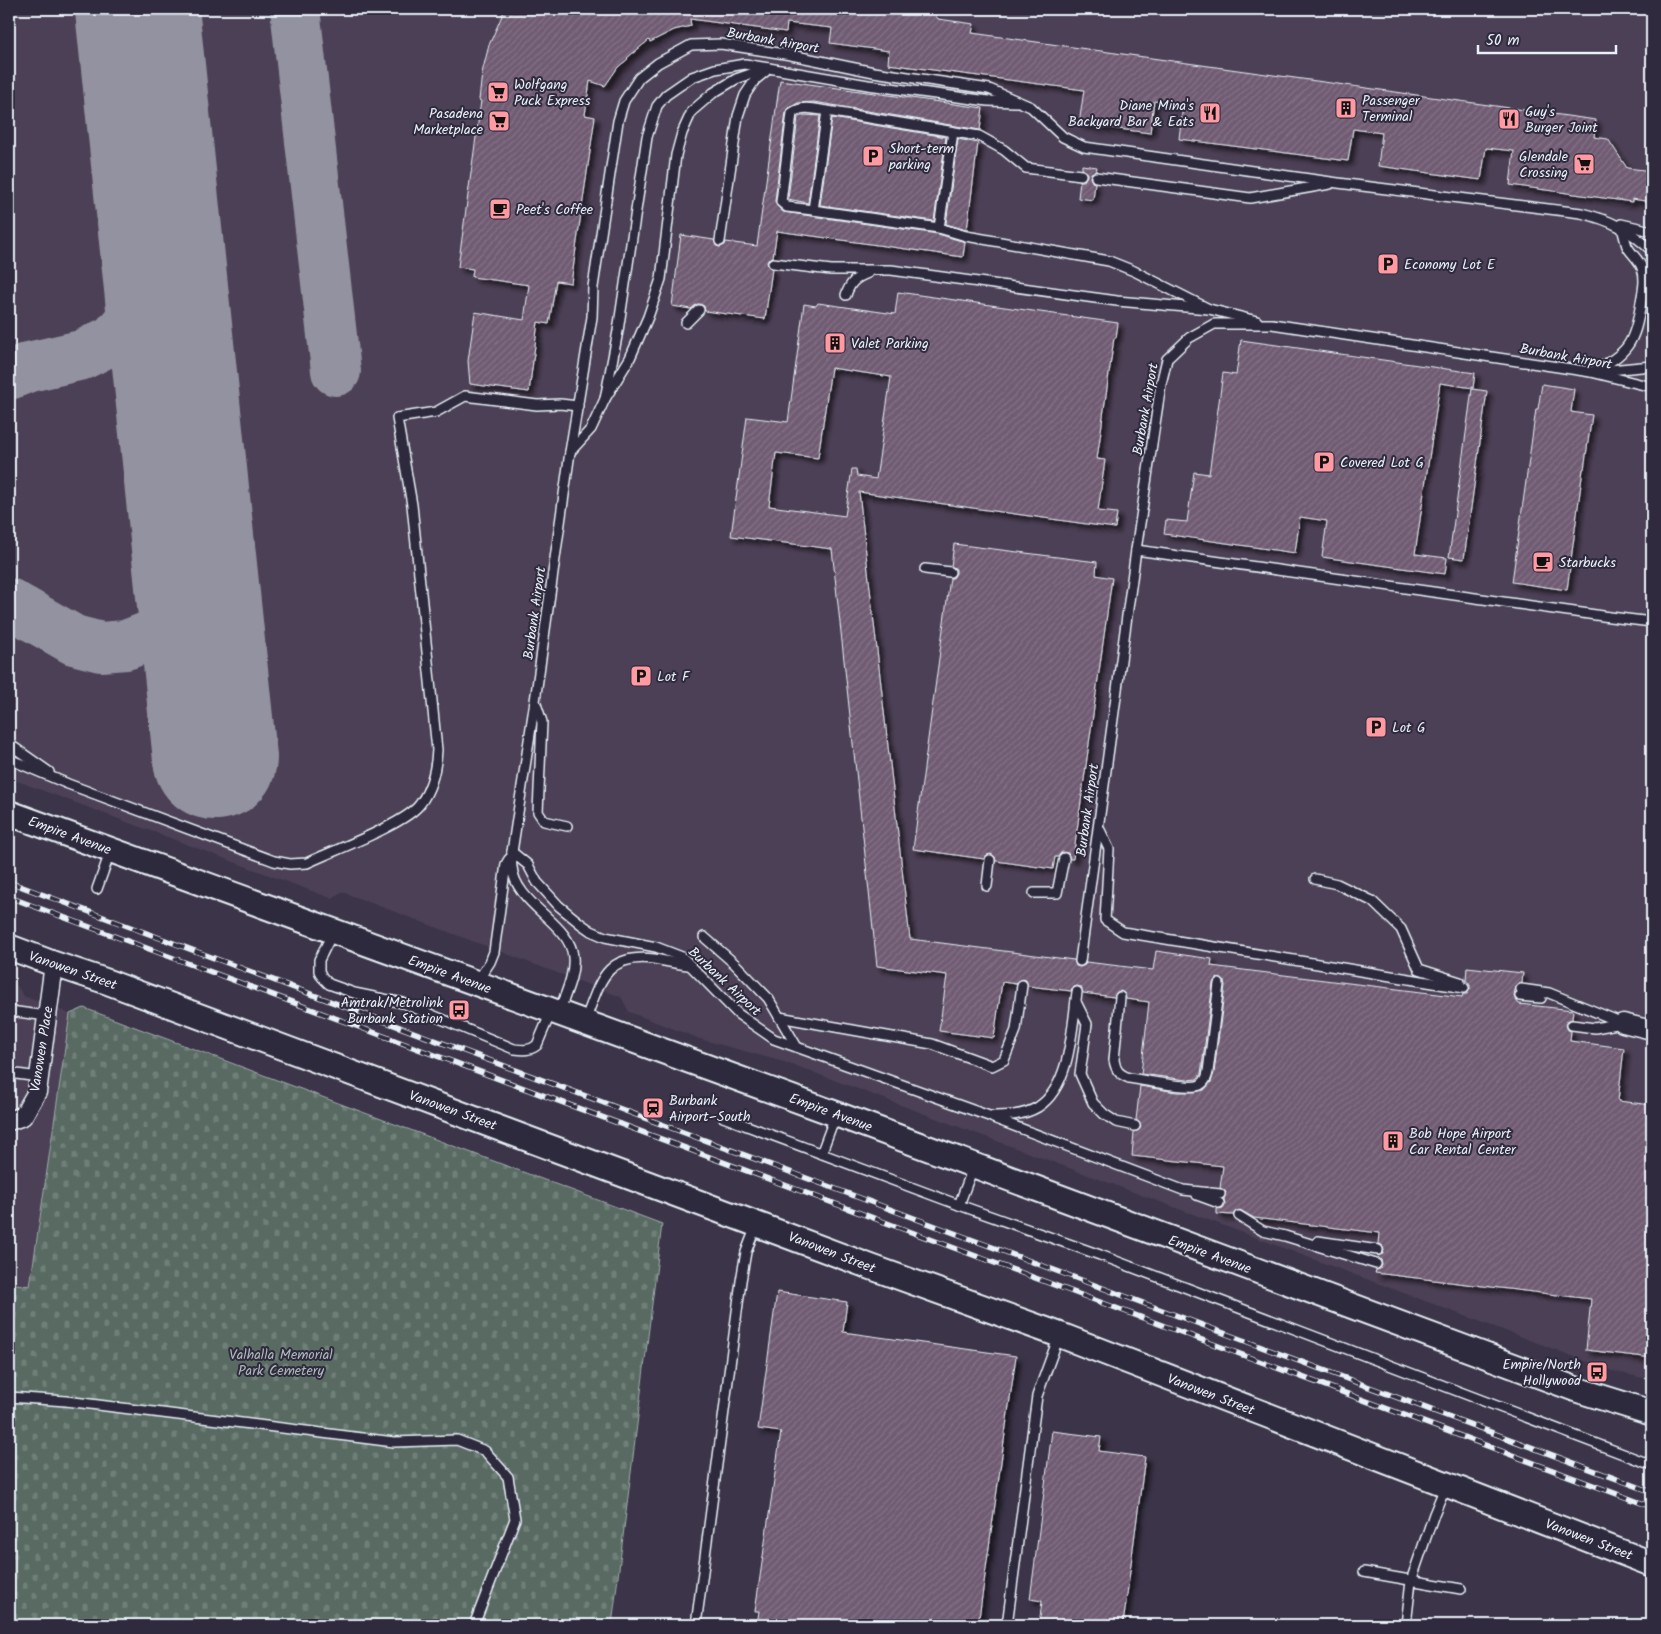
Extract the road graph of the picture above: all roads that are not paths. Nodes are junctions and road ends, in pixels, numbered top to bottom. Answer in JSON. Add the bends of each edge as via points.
{"nodes":[{"id":1,"x":770,"y":68,"type":"junction"},
{"id":2,"x":1021,"y":102,"type":"junction"},
{"id":3,"x":827,"y":111,"type":"junction"},
{"id":4,"x":953,"y":132,"type":"junction"},
{"id":5,"x":1081,"y":175,"type":"dead end"},
{"id":6,"x":1096,"y":177,"type":"dead end"},
{"id":7,"x":1338,"y":183,"type":"junction"},
{"id":8,"x":813,"y":210,"type":"junction"},
{"id":9,"x":1609,"y":221,"type":"junction"},
{"id":10,"x":939,"y":228,"type":"junction"},
{"id":11,"x":1622,"y":228,"type":"junction"},
{"id":12,"x":1652,"y":231,"type":"edge"},
{"id":13,"x":720,"y":241,"type":"dead end"},
{"id":14,"x":1652,"y":251,"type":"edge"},
{"id":15,"x":772,"y":263,"type":"dead end"},
{"id":16,"x":873,"y":271,"type":"junction"},
{"id":17,"x":846,"y":296,"type":"dead end"},
{"id":18,"x":1209,"y":309,"type":"junction"},
{"id":19,"x":699,"y":310,"type":"dead end"},
{"id":20,"x":686,"y":323,"type":"dead end"},
{"id":21,"x":1272,"y":324,"type":"junction"},
{"id":22,"x":1652,"y":366,"type":"edge"},
{"id":23,"x":1591,"y":372,"type":"junction"},
{"id":24,"x":1652,"y":387,"type":"edge"},
{"id":25,"x":605,"y":399,"type":"junction"},
{"id":26,"x":578,"y":406,"type":"junction"},
{"id":27,"x":570,"y":452,"type":"junction"},
{"id":28,"x":1136,"y":550,"type":"junction"},
{"id":29,"x":925,"y":569,"type":"dead end"},
{"id":30,"x":950,"y":572,"type":"dead end"},
{"id":31,"x":1652,"y":622,"type":"edge"},
{"id":32,"x":535,"y":701,"type":"junction"},
{"id":33,"x":9,"y":744,"type":"edge"},
{"id":34,"x":9,"y":759,"type":"edge"},
{"id":35,"x":68,"y":784,"type":"junction"},
{"id":36,"x":9,"y":813,"type":"edge"},
{"id":37,"x":567,"y":826,"type":"dead end"},
{"id":38,"x":1099,"y":827,"type":"junction"},
{"id":39,"x":111,"y":850,"type":"junction"},
{"id":40,"x":512,"y":852,"type":"junction"},
{"id":41,"x":1064,"y":858,"type":"dead end"},
{"id":42,"x":990,"y":860,"type":"dead end"},
{"id":43,"x":1315,"y":879,"type":"dead end"},
{"id":44,"x":987,"y":886,"type":"dead end"},
{"id":45,"x":97,"y":889,"type":"dead end"},
{"id":46,"x":1034,"y":893,"type":"dead end"},
{"id":47,"x":333,"y":931,"type":"junction"},
{"id":48,"x":704,"y":937,"type":"dead end"},
{"id":49,"x":9,"y":947,"type":"edge"},
{"id":50,"x":1080,"y":961,"type":"dead end"},
{"id":51,"x":54,"y":964,"type":"junction"},
{"id":52,"x":688,"y":965,"type":"junction"},
{"id":53,"x":476,"y":983,"type":"junction"},
{"id":54,"x":1219,"y":984,"type":"dead end"},
{"id":55,"x":1022,"y":985,"type":"dead end"},
{"id":56,"x":1077,"y":992,"type":"dead end"},
{"id":57,"x":1520,"y":993,"type":"dead end"},
{"id":58,"x":1120,"y":997,"type":"dead end"},
{"id":59,"x":1076,"y":1002,"type":"junction"},
{"id":60,"x":555,"y":1012,"type":"junction"},
{"id":61,"x":47,"y":1016,"type":"junction"},
{"id":62,"x":779,"y":1017,"type":"junction"},
{"id":63,"x":9,"y":1018,"type":"edge"},
{"id":64,"x":1623,"y":1022,"type":"junction"},
{"id":65,"x":584,"y":1023,"type":"junction"},
{"id":66,"x":1572,"y":1026,"type":"dead end"},
{"id":67,"x":1652,"y":1030,"type":"edge"},
{"id":68,"x":797,"y":1047,"type":"junction"},
{"id":69,"x":9,"y":1073,"type":"edge"},
{"id":70,"x":39,"y":1077,"type":"junction"},
{"id":71,"x":836,"y":1114,"type":"junction"},
{"id":72,"x":988,"y":1116,"type":"junction"},
{"id":73,"x":723,"y":1117,"type":"dead end"},
{"id":74,"x":9,"y":1121,"type":"edge"},
{"id":75,"x":1135,"y":1126,"type":"dead end"},
{"id":76,"x":821,"y":1154,"type":"junction"},
{"id":77,"x":974,"y":1165,"type":"junction"},
{"id":78,"x":1219,"y":1199,"type":"dead end"},
{"id":79,"x":959,"y":1205,"type":"junction"},
{"id":80,"x":1239,"y":1216,"type":"dead end"},
{"id":81,"x":757,"y":1224,"type":"junction"},
{"id":82,"x":1285,"y":1236,"type":"junction"},
{"id":83,"x":1378,"y":1250,"type":"dead end"},
{"id":84,"x":1376,"y":1264,"type":"dead end"},
{"id":85,"x":1060,"y":1335,"type":"junction"},
{"id":86,"x":9,"y":1397,"type":"edge"},
{"id":87,"x":1652,"y":1413,"type":"edge"},
{"id":88,"x":1652,"y":1465,"type":"edge"},
{"id":89,"x":1446,"y":1484,"type":"junction"},
{"id":90,"x":1652,"y":1564,"type":"edge"},
{"id":91,"x":1364,"y":1572,"type":"dead end"},
{"id":92,"x":1411,"y":1581,"type":"junction"},
{"id":93,"x":1461,"y":1590,"type":"dead end"},
{"id":94,"x":474,"y":1625,"type":"edge"},
{"id":95,"x":696,"y":1625,"type":"edge"},
{"id":96,"x":1007,"y":1625,"type":"edge"},
{"id":97,"x":1406,"y":1625,"type":"edge"}],
"edges":[{"from":1,"to":2,"type":"lane","name":"Burbank Airport","via":[[868,85],[988,101]]},
{"from":1,"to":13,"type":"lane","via":[[755,80],[745,95],[738,116]]},
{"from":1,"to":25,"type":"lane","name":"Burbank Airport","via":[[736,79],[712,93],[692,111],[676,155],[657,293],[630,358]]},
{"from":1,"to":25,"type":"lane","name":"Burbank Airport","via":[[745,64],[692,77],[666,95],[657,106],[647,137]]},
{"from":2,"to":7,"type":"lane","name":"Burbank Airport","via":[[1063,137],[1084,147]]},
{"from":2,"to":26,"type":"lane","name":"Burbank Airport","via":[[989,89],[721,44],[691,45],[658,63],[639,78],[624,101],[618,121]]},
{"from":3,"to":4,"type":"lane"},
{"from":3,"to":8,"type":"lane"},
{"from":3,"to":8,"type":"lane","via":[[798,108],[792,113],[781,202],[787,207]]},
{"from":4,"to":5,"type":"lane","via":[[979,136],[1026,168]]},
{"from":4,"to":10,"type":"lane"},
{"from":6,"to":7,"type":"lane","via":[[1250,198]]},
{"from":7,"to":9,"type":"lane","name":"Burbank Airport","via":[[1581,213]]},
{"from":8,"to":10,"type":"lane"},
{"from":9,"to":11,"type":"lane","name":"Burbank Airport"},
{"from":9,"to":12,"type":"lane"},
{"from":10,"to":18,"type":"lane","via":[[966,236],[1109,262]]},
{"from":11,"to":14,"type":"lane","name":"Burbank Airport","via":[[1637,236]]},
{"from":11,"to":23,"type":"lane","via":[[1628,248],[1642,268],[1644,282],[1639,318],[1634,337],[1626,349],[1612,362]]},
{"from":15,"to":16,"type":"lane"},
{"from":16,"to":17,"type":"lane","via":[[850,284]]},
{"from":16,"to":18,"type":"lane","via":[[891,270]]},
{"from":18,"to":21,"type":"lane"},
{"from":19,"to":20,"type":"lane"},
{"from":21,"to":23,"type":"lane","name":"Burbank Airport"},
{"from":21,"to":28,"type":"lane","name":"Burbank Airport","via":[[1214,324],[1189,338],[1168,359],[1161,384]]},
{"from":22,"to":23,"type":"lane"},
{"from":23,"to":24,"type":"lane","name":"Burbank Airport"},
{"from":25,"to":27,"type":"lane","name":"Burbank Airport","via":[[591,429]]},
{"from":26,"to":27,"type":"lane","name":"Burbank Airport"},
{"from":26,"to":35,"type":"lane","via":[[537,405],[465,396],[436,412],[397,418],[412,505],[437,750],[436,769],[429,788],[419,806],[402,820],[307,863],[290,864],[274,861]]},
{"from":27,"to":32,"type":"lane","name":"Burbank Airport"},
{"from":28,"to":31,"type":"lane"},
{"from":28,"to":38,"type":"lane","name":"Burbank Airport"},
{"from":29,"to":30,"type":"lane"},
{"from":32,"to":37,"type":"lane","via":[[542,722],[538,812],[544,821]]},
{"from":32,"to":40,"type":"lane","name":"Burbank Airport"},
{"from":33,"to":35,"type":"lane"},
{"from":34,"to":35,"type":"lane"},
{"from":36,"to":39,"type":"main road","name":"Empire Avenue"},
{"from":38,"to":43,"type":"lane","via":[[1109,848],[1105,920],[1124,932],[1465,986],[1419,969],[1401,929],[1372,901],[1337,884]]},
{"from":38,"to":50,"type":"lane","name":"Burbank Airport"},
{"from":39,"to":45,"type":"lane"},
{"from":39,"to":47,"type":"main road","name":"Empire Avenue"},
{"from":40,"to":52,"type":"lane","name":"Burbank Airport","via":[[528,865],[537,882],[559,906],[591,932],[671,952],[682,957]]},
{"from":40,"to":53,"type":"lane","via":[[506,864],[493,958]]},
{"from":40,"to":60,"type":"lane","via":[[512,869],[518,885],[566,936],[572,947],[572,973]]},
{"from":41,"to":46,"type":"lane","via":[[1057,892]]},
{"from":42,"to":44,"type":"lane"},
{"from":47,"to":53,"type":"main road","name":"Empire Avenue"},
{"from":47,"to":60,"type":"lane","via":[[319,960],[319,971],[329,984],[402,1003],[514,1049],[525,1050],[538,1045]]},
{"from":48,"to":62,"type":"lane","via":[[768,998]]},
{"from":49,"to":51,"type":"main road","name":"Vanowen Street"},
{"from":51,"to":61,"type":"street","name":"Vanowen Place"},
{"from":51,"to":81,"type":"main road","name":"Vanowen Street"},
{"from":52,"to":65,"type":"lane","via":[[637,959],[620,962],[603,977]]},
{"from":52,"to":68,"type":"lane","name":"Burbank Airport","via":[[751,1024],[774,1039]]},
{"from":53,"to":60,"type":"main road","name":"Empire Avenue"},
{"from":54,"to":58,"type":"lane","via":[[1208,1072],[1203,1083],[1193,1087],[1129,1078],[1115,1068]]},
{"from":55,"to":62,"type":"lane","via":[[1016,1030],[1004,1060],[992,1066],[932,1044]]},
{"from":56,"to":59,"type":"lane","name":"Burbank Airport"},
{"from":57,"to":64,"type":"lane","via":[[1549,993]]},
{"from":59,"to":72,"type":"lane","name":"Burbank Airport","via":[[1064,1069],[1053,1092],[1038,1107],[1014,1116]]},
{"from":59,"to":75,"type":"lane","via":[[1087,1024],[1080,1074],[1093,1103],[1116,1122]]},
{"from":60,"to":65,"type":"main road","name":"Empire Avenue"},
{"from":61,"to":63,"type":"lane","via":[[10,1012]]},
{"from":61,"to":70,"type":"street","name":"Vanowen Place"},
{"from":62,"to":68,"type":"lane"},
{"from":64,"to":66,"type":"lane","via":[[1595,1028]]},
{"from":64,"to":67,"type":"street"},
{"from":65,"to":71,"type":"main road","name":"Empire Avenue"},
{"from":68,"to":72,"type":"lane","name":"Burbank Airport"},
{"from":69,"to":70,"type":"lane"},
{"from":70,"to":74,"type":"street","name":"Vanowen Place","via":[[37,1092],[23,1116]]},
{"from":71,"to":76,"type":"lane"},
{"from":71,"to":77,"type":"main road","name":"Empire Avenue"},
{"from":72,"to":78,"type":"lane","via":[[1183,1190]]},
{"from":73,"to":76,"type":"lane"},
{"from":76,"to":79,"type":"lane"},
{"from":77,"to":79,"type":"lane"},
{"from":77,"to":87,"type":"main road","name":"Empire Avenue","via":[[1569,1387]]},
{"from":79,"to":88,"type":"lane","via":[[1100,1255]]},
{"from":80,"to":82,"type":"lane","via":[[1262,1231]]},
{"from":81,"to":85,"type":"main road","name":"Vanowen Street"},
{"from":81,"to":95,"type":"lane","via":[[746,1252],[741,1281]]},
{"from":82,"to":83,"type":"lane"},
{"from":82,"to":84,"type":"lane"},
{"from":85,"to":89,"type":"main road","name":"Vanowen Street"},
{"from":85,"to":96,"type":"lane","via":[[1037,1396]]},
{"from":86,"to":94,"type":"lane","via":[[66,1401],[394,1442],[457,1440],[485,1451],[508,1477],[515,1518]]},
{"from":89,"to":90,"type":"main road","name":"Vanowen Street"},
{"from":89,"to":92,"type":"lane"},
{"from":91,"to":92,"type":"lane"},
{"from":92,"to":93,"type":"lane"},
{"from":92,"to":97,"type":"lane"}]}
